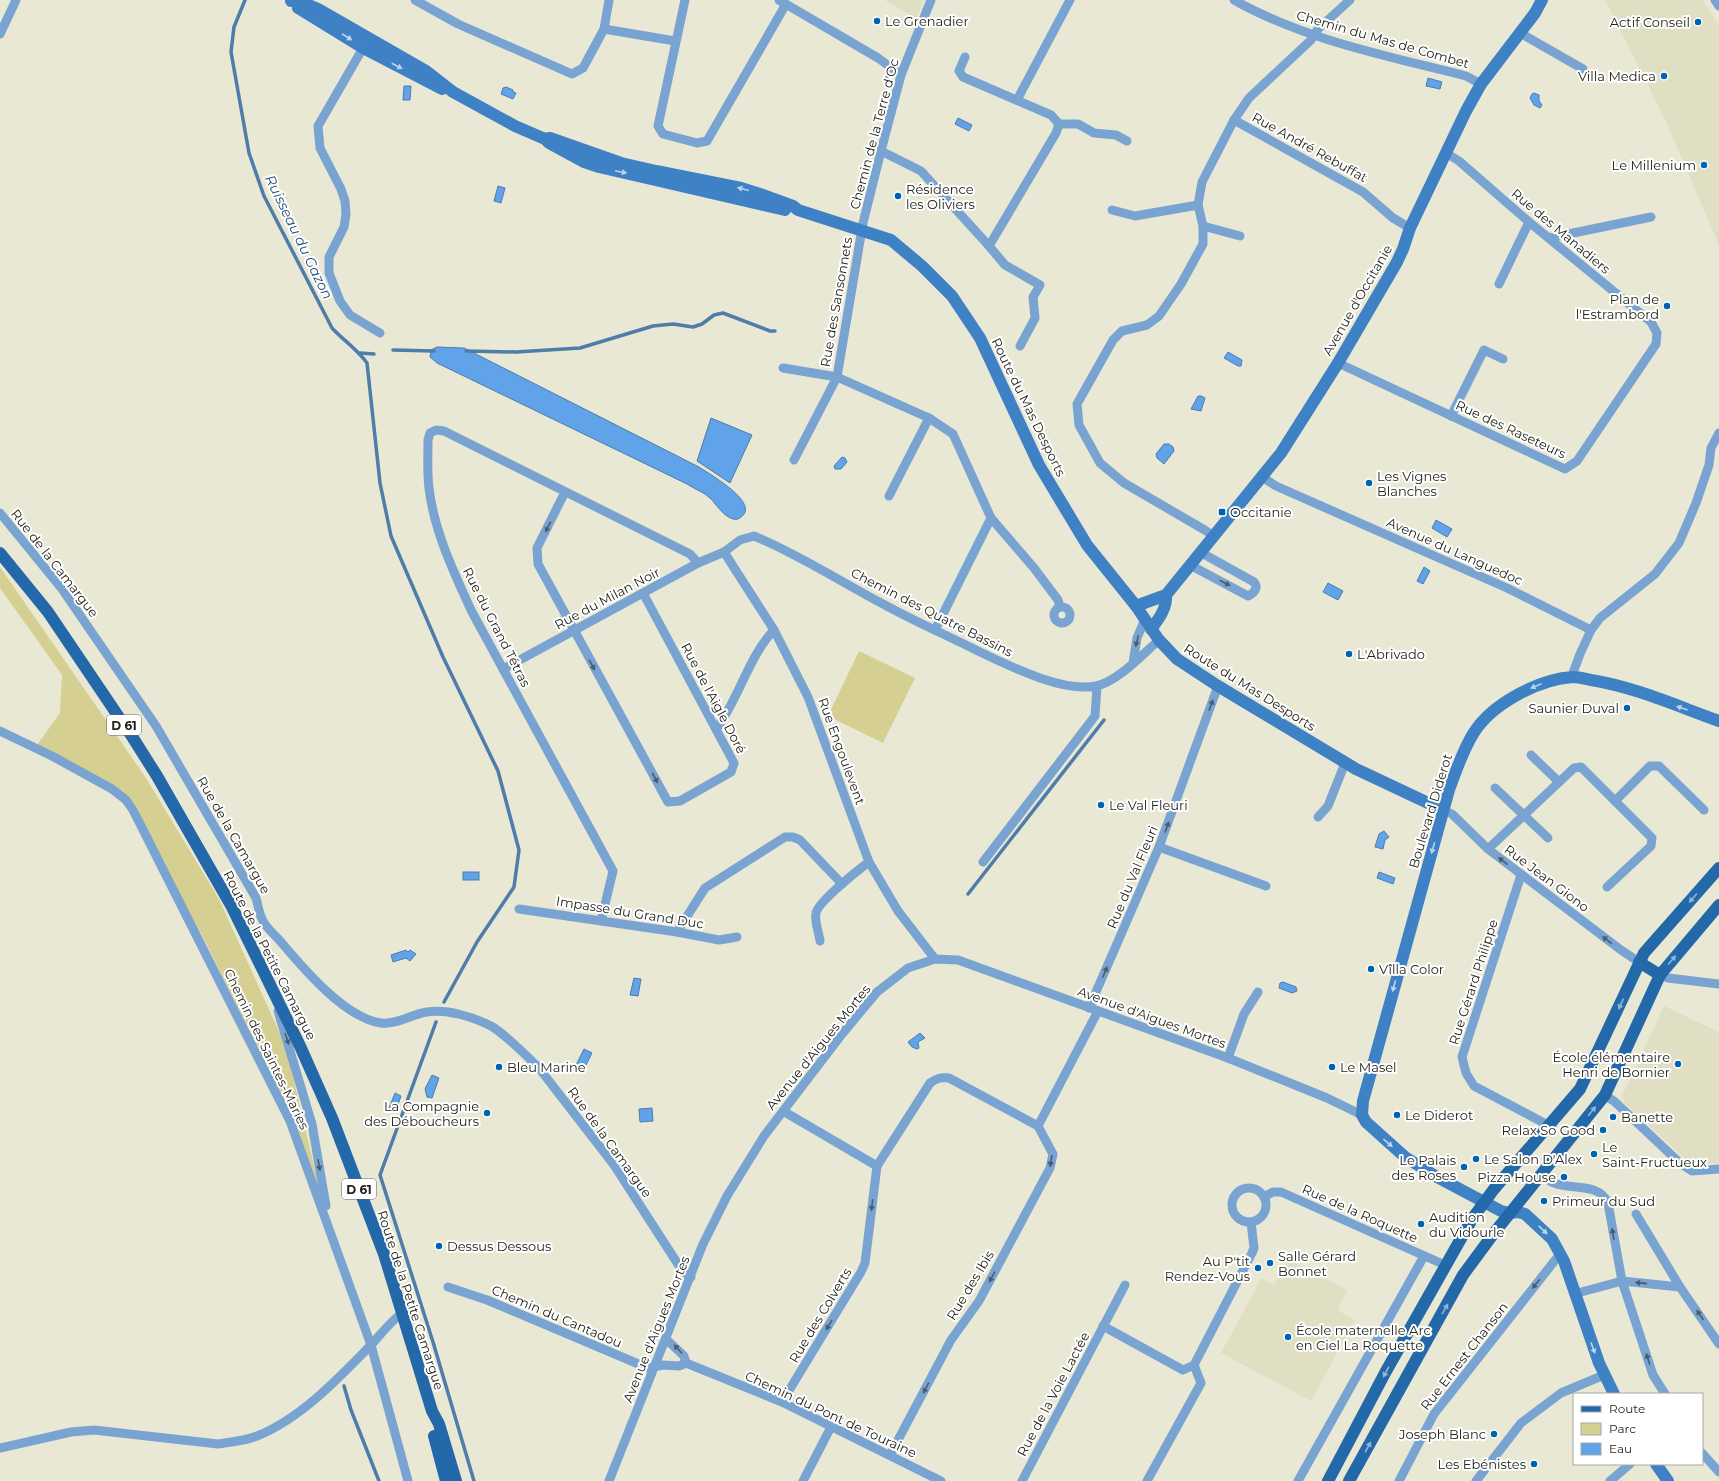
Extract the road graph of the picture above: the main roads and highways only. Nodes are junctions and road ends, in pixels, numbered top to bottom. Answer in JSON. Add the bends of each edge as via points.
{"nodes":[{"id":1,"x":0,"y":553,"type":"edge"},
{"id":2,"x":1719,"y":868,"type":"edge"},
{"id":3,"x":1719,"y":905,"type":"edge"},
{"id":4,"x":1639,"y":962,"type":"junction"},
{"id":5,"x":1660,"y":975,"type":"junction"},
{"id":6,"x":1445,"y":1264,"type":"junction"},
{"id":7,"x":1463,"y":1275,"type":"junction"},
{"id":8,"x":432,"y":1411,"type":"junction"},
{"id":9,"x":446,"y":1481,"type":"edge"},
{"id":10,"x":456,"y":1481,"type":"edge"},
{"id":11,"x":1328,"y":1481,"type":"edge"},
{"id":12,"x":1349,"y":1481,"type":"edge"}],
"edges":[{"from":1,"to":8,"type":"main road","name":"Route de la Petite Camargue","number":"D 61","via":[[48,612],[133,738],[232,907],[332,1118],[384,1254]]},
{"from":2,"to":4,"type":"main road","one_way":true,"via":[[1644,953]]},
{"from":5,"to":3,"type":"main road","one_way":true},
{"from":4,"to":5,"type":"main road"},
{"from":4,"to":6,"type":"main road","one_way":true,"via":[[1580,1089],[1484,1203]]},
{"from":7,"to":5,"type":"main road","one_way":true,"via":[[1605,1095]]},
{"from":6,"to":7,"type":"main road"},
{"from":6,"to":11,"type":"main road","one_way":true},
{"from":12,"to":7,"type":"main road","one_way":true},
{"from":8,"to":9,"type":"main road","name":"Route de la Petite Camargue","number":"D 61","via":[[432,1427]]},
{"from":8,"to":10,"type":"main road","name":"Route de la Petite Camargue","number":"D 61","via":[[439,1424]]}]}
